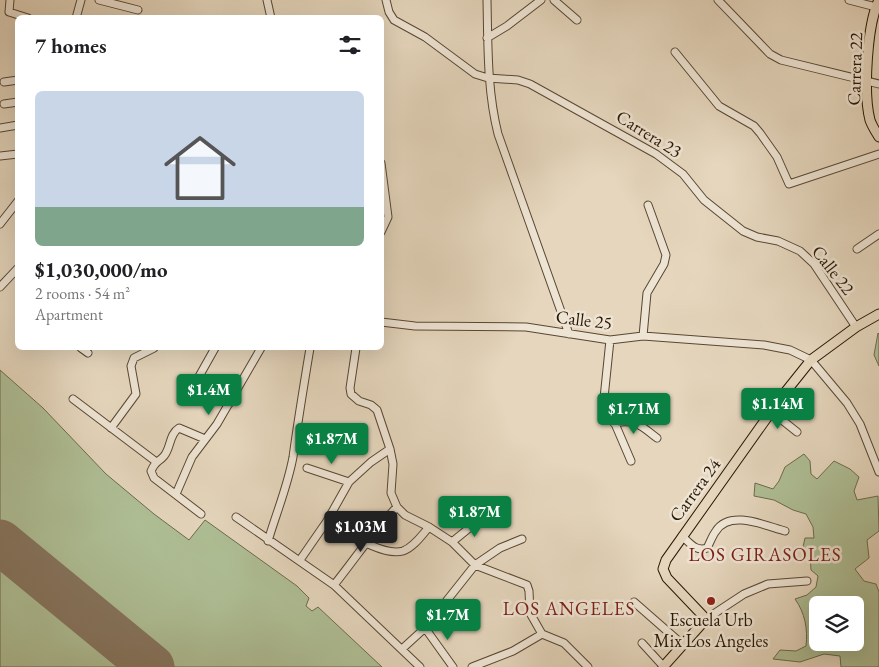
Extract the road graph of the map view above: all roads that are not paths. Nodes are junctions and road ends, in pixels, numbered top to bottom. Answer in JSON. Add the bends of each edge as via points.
{"nodes":[{"id":1,"x":10,"y":0,"type":"edge"},
{"id":2,"x":81,"y":0,"type":"edge"},
{"id":3,"x":99,"y":0,"type":"edge"},
{"id":4,"x":267,"y":0,"type":"edge"},
{"id":5,"x":386,"y":0,"type":"edge"},
{"id":6,"x":487,"y":0,"type":"edge"},
{"id":7,"x":541,"y":0,"type":"edge"},
{"id":8,"x":554,"y":0,"type":"edge"},
{"id":9,"x":718,"y":0,"type":"edge"},
{"id":10,"x":849,"y":0,"type":"edge"},
{"id":11,"x":877,"y":3,"type":"edge"},
{"id":12,"x":138,"y":10,"type":"dead end"},
{"id":13,"x":18,"y":15,"type":"edge"},
{"id":14,"x":77,"y":15,"type":"edge"},
{"id":15,"x":270,"y":15,"type":"edge"},
{"id":16,"x":577,"y":20,"type":"dead end"},
{"id":17,"x":488,"y":38,"type":"junction"},
{"id":18,"x":675,"y":52,"type":"dead end"},
{"id":19,"x":488,"y":78,"type":"junction"},
{"id":20,"x":15,"y":80,"type":"edge"},
{"id":21,"x":4,"y":82,"type":"dead end"},
{"id":22,"x":867,"y":82,"type":"junction"},
{"id":23,"x":879,"y":84,"type":"edge"},
{"id":24,"x":15,"y":102,"type":"edge"},
{"id":25,"x":4,"y":104,"type":"dead end"},
{"id":26,"x":15,"y":126,"type":"edge"},
{"id":27,"x":0,"y":128,"type":"edge"},
{"id":28,"x":879,"y":137,"type":"edge"},
{"id":29,"x":15,"y":154,"type":"edge"},
{"id":30,"x":879,"y":154,"type":"edge"},
{"id":31,"x":0,"y":156,"type":"edge"},
{"id":32,"x":384,"y":187,"type":"edge"},
{"id":33,"x":648,"y":205,"type":"dead end"},
{"id":34,"x":15,"y":206,"type":"edge"},
{"id":35,"x":0,"y":224,"type":"edge"},
{"id":36,"x":384,"y":226,"type":"edge"},
{"id":37,"x":879,"y":234,"type":"edge"},
{"id":38,"x":778,"y":241,"type":"joint"},
{"id":39,"x":857,"y":250,"type":"dead end"},
{"id":40,"x":15,"y":271,"type":"edge"},
{"id":41,"x":0,"y":287,"type":"edge"},
{"id":42,"x":879,"y":314,"type":"edge"},
{"id":43,"x":384,"y":322,"type":"edge"},
{"id":44,"x":856,"y":327,"type":"junction"},
{"id":45,"x":569,"y":334,"type":"junction"},
{"id":46,"x":643,"y":336,"type":"junction"},
{"id":47,"x":610,"y":340,"type":"junction"},
{"id":48,"x":84,"y":350,"type":"edge"},
{"id":49,"x":150,"y":350,"type":"edge"},
{"id":50,"x":214,"y":350,"type":"edge"},
{"id":51,"x":260,"y":350,"type":"edge"},
{"id":52,"x":310,"y":350,"type":"edge"},
{"id":53,"x":356,"y":350,"type":"edge"},
{"id":54,"x":88,"y":353,"type":"dead end"},
{"id":55,"x":811,"y":360,"type":"junction"},
{"id":56,"x":73,"y":399,"type":"dead end"},
{"id":57,"x":230,"y":403,"type":"junction"},
{"id":58,"x":772,"y":412,"type":"junction"},
{"id":59,"x":614,"y":423,"type":"junction"},
{"id":60,"x":111,"y":428,"type":"junction"},
{"id":61,"x":797,"y":432,"type":"dead end"},
{"id":62,"x":657,"y":438,"type":"dead end"},
{"id":63,"x":205,"y":439,"type":"junction"},
{"id":64,"x":390,"y":449,"type":"junction"},
{"id":65,"x":156,"y":461,"type":"junction"},
{"id":66,"x":630,"y":462,"type":"dead end"},
{"id":67,"x":308,"y":468,"type":"dead end"},
{"id":68,"x":879,"y":472,"type":"edge"},
{"id":69,"x":349,"y":482,"type":"junction"},
{"id":70,"x":176,"y":494,"type":"junction"},
{"id":71,"x":397,"y":507,"type":"junction"},
{"id":72,"x":201,"y":514,"type":"dead end"},
{"id":73,"x":484,"y":516,"type":"dead end"},
{"id":74,"x":236,"y":517,"type":"dead end"},
{"id":75,"x":328,"y":521,"type":"junction"},
{"id":76,"x":429,"y":527,"type":"junction"},
{"id":77,"x":785,"y":531,"type":"dead end"},
{"id":78,"x":682,"y":536,"type":"junction"},
{"id":79,"x":522,"y":539,"type":"dead end"},
{"id":80,"x":268,"y":541,"type":"junction"},
{"id":81,"x":452,"y":542,"type":"junction"},
{"id":82,"x":367,"y":544,"type":"junction"},
{"id":83,"x":300,"y":560,"type":"junction"},
{"id":84,"x":476,"y":565,"type":"junction"},
{"id":85,"x":807,"y":581,"type":"dead end"},
{"id":86,"x":334,"y":585,"type":"junction"},
{"id":87,"x":634,"y":602,"type":"dead end"},
{"id":88,"x":706,"y":619,"type":"junction"},
{"id":89,"x":425,"y":628,"type":"junction"},
{"id":90,"x":542,"y":634,"type":"junction"},
{"id":91,"x":642,"y":643,"type":"dead end"},
{"id":92,"x":682,"y":644,"type":"junction"},
{"id":93,"x":402,"y":649,"type":"junction"},
{"id":94,"x":420,"y":667,"type":"edge"},
{"id":95,"x":453,"y":667,"type":"edge"},
{"id":96,"x":472,"y":667,"type":"edge"},
{"id":97,"x":588,"y":667,"type":"edge"},
{"id":98,"x":664,"y":667,"type":"edge"}],
"edges":[{"from":1,"to":13,"type":"street","via":[[9,12]]},
{"from":2,"to":14,"type":"street"},
{"from":3,"to":12,"type":"street"},
{"from":4,"to":15,"type":"street"},
{"from":5,"to":19,"type":"street","via":[[388,12],[394,20],[426,37],[476,74]]},
{"from":6,"to":17,"type":"street"},
{"from":7,"to":17,"type":"street"},
{"from":8,"to":16,"type":"street"},
{"from":9,"to":22,"type":"street","via":[[776,57]]},
{"from":10,"to":11,"type":"street"},
{"from":11,"to":22,"type":"main road","name":"Carrera 22"},
{"from":17,"to":19,"type":"street"},
{"from":18,"to":30,"type":"street","via":[[719,106],[754,126],[777,157],[789,184]]},
{"from":19,"to":38,"type":"street","name":"Carrera 23","via":[[530,84],[656,154],[683,174],[704,200],[743,231]]},
{"from":19,"to":45,"type":"street","via":[[491,106],[505,160]]},
{"from":20,"to":21,"type":"street"},
{"from":22,"to":23,"type":"street"},
{"from":22,"to":28,"type":"main road","name":"Carrera 22","via":[[871,122]]},
{"from":24,"to":25,"type":"street"},
{"from":26,"to":27,"type":"street"},
{"from":29,"to":31,"type":"street"},
{"from":32,"to":36,"type":"street","via":[[388,218]]},
{"from":33,"to":46,"type":"street","via":[[666,255],[647,293]]},
{"from":34,"to":35,"type":"street"},
{"from":37,"to":39,"type":"street"},
{"from":38,"to":44,"type":"street","name":"Calle 22","via":[[800,250],[814,264]]},
{"from":40,"to":41,"type":"street"},
{"from":42,"to":44,"type":"main road","name":"Carrera 24"},
{"from":43,"to":45,"type":"street","name":"Calle 25","via":[[415,326],[526,327]]},
{"from":44,"to":55,"type":"main road","name":"Carrera 24"},
{"from":45,"to":47,"type":"street","name":"Calle 25"},
{"from":46,"to":47,"type":"street","name":"Calle 25"},
{"from":46,"to":55,"type":"street","name":"Calle 25","via":[[764,345],[790,350]]},
{"from":47,"to":59,"type":"street","via":[[604,398]]},
{"from":48,"to":54,"type":"street"},
{"from":49,"to":60,"type":"street","via":[[134,358],[131,366],[136,394]]},
{"from":50,"to":57,"type":"street","via":[[197,380]]},
{"from":51,"to":57,"type":"street"},
{"from":52,"to":80,"type":"street","via":[[292,457]]},
{"from":53,"to":64,"type":"street","via":[[351,394],[377,410]]},
{"from":55,"to":58,"type":"main road","name":"Carrera 24"},
{"from":55,"to":68,"type":"street","via":[[860,424]]},
{"from":56,"to":60,"type":"street"},
{"from":57,"to":63,"type":"street"},
{"from":58,"to":61,"type":"street"},
{"from":58,"to":78,"type":"main road","name":"Carrera 24"},
{"from":59,"to":62,"type":"street","via":[[636,422]]},
{"from":59,"to":66,"type":"street"},
{"from":60,"to":65,"type":"street"},
{"from":63,"to":65,"type":"street","via":[[179,428],[164,457]]},
{"from":63,"to":70,"type":"street","via":[[192,457]]},
{"from":64,"to":69,"type":"street"},
{"from":64,"to":71,"type":"street","via":[[393,464],[391,493]]},
{"from":65,"to":70,"type":"street","via":[[152,475]]},
{"from":67,"to":69,"type":"street"},
{"from":69,"to":75,"type":"street"},
{"from":70,"to":72,"type":"street"},
{"from":71,"to":76,"type":"street","via":[[405,515]]},
{"from":71,"to":82,"type":"street","via":[[375,529]]},
{"from":73,"to":81,"type":"street"},
{"from":74,"to":80,"type":"street"},
{"from":75,"to":82,"type":"street"},
{"from":75,"to":83,"type":"street"},
{"from":76,"to":81,"type":"street"},
{"from":76,"to":82,"type":"street","via":[[404,550],[395,552]]},
{"from":77,"to":78,"type":"street","via":[[742,519],[726,522],[716,529],[703,550]]},
{"from":78,"to":88,"type":"main road","name":"Carrera 24","via":[[663,569],[667,578]]},
{"from":79,"to":84,"type":"street","via":[[500,548]]},
{"from":80,"to":83,"type":"street"},
{"from":81,"to":84,"type":"street"},
{"from":82,"to":86,"type":"street"},
{"from":83,"to":86,"type":"street"},
{"from":84,"to":89,"type":"street"},
{"from":84,"to":90,"type":"street","via":[[527,584],[530,613]]},
{"from":85,"to":88,"type":"street","via":[[768,584],[744,594]]},
{"from":86,"to":93,"type":"street"},
{"from":87,"to":92,"type":"street"},
{"from":88,"to":92,"type":"main road"},
{"from":89,"to":93,"type":"street"},
{"from":89,"to":95,"type":"street"},
{"from":90,"to":96,"type":"street","via":[[512,651]]},
{"from":90,"to":97,"type":"street","via":[[564,643]]},
{"from":91,"to":98,"type":"street"},
{"from":92,"to":98,"type":"main road"},
{"from":93,"to":94,"type":"street"}]}
